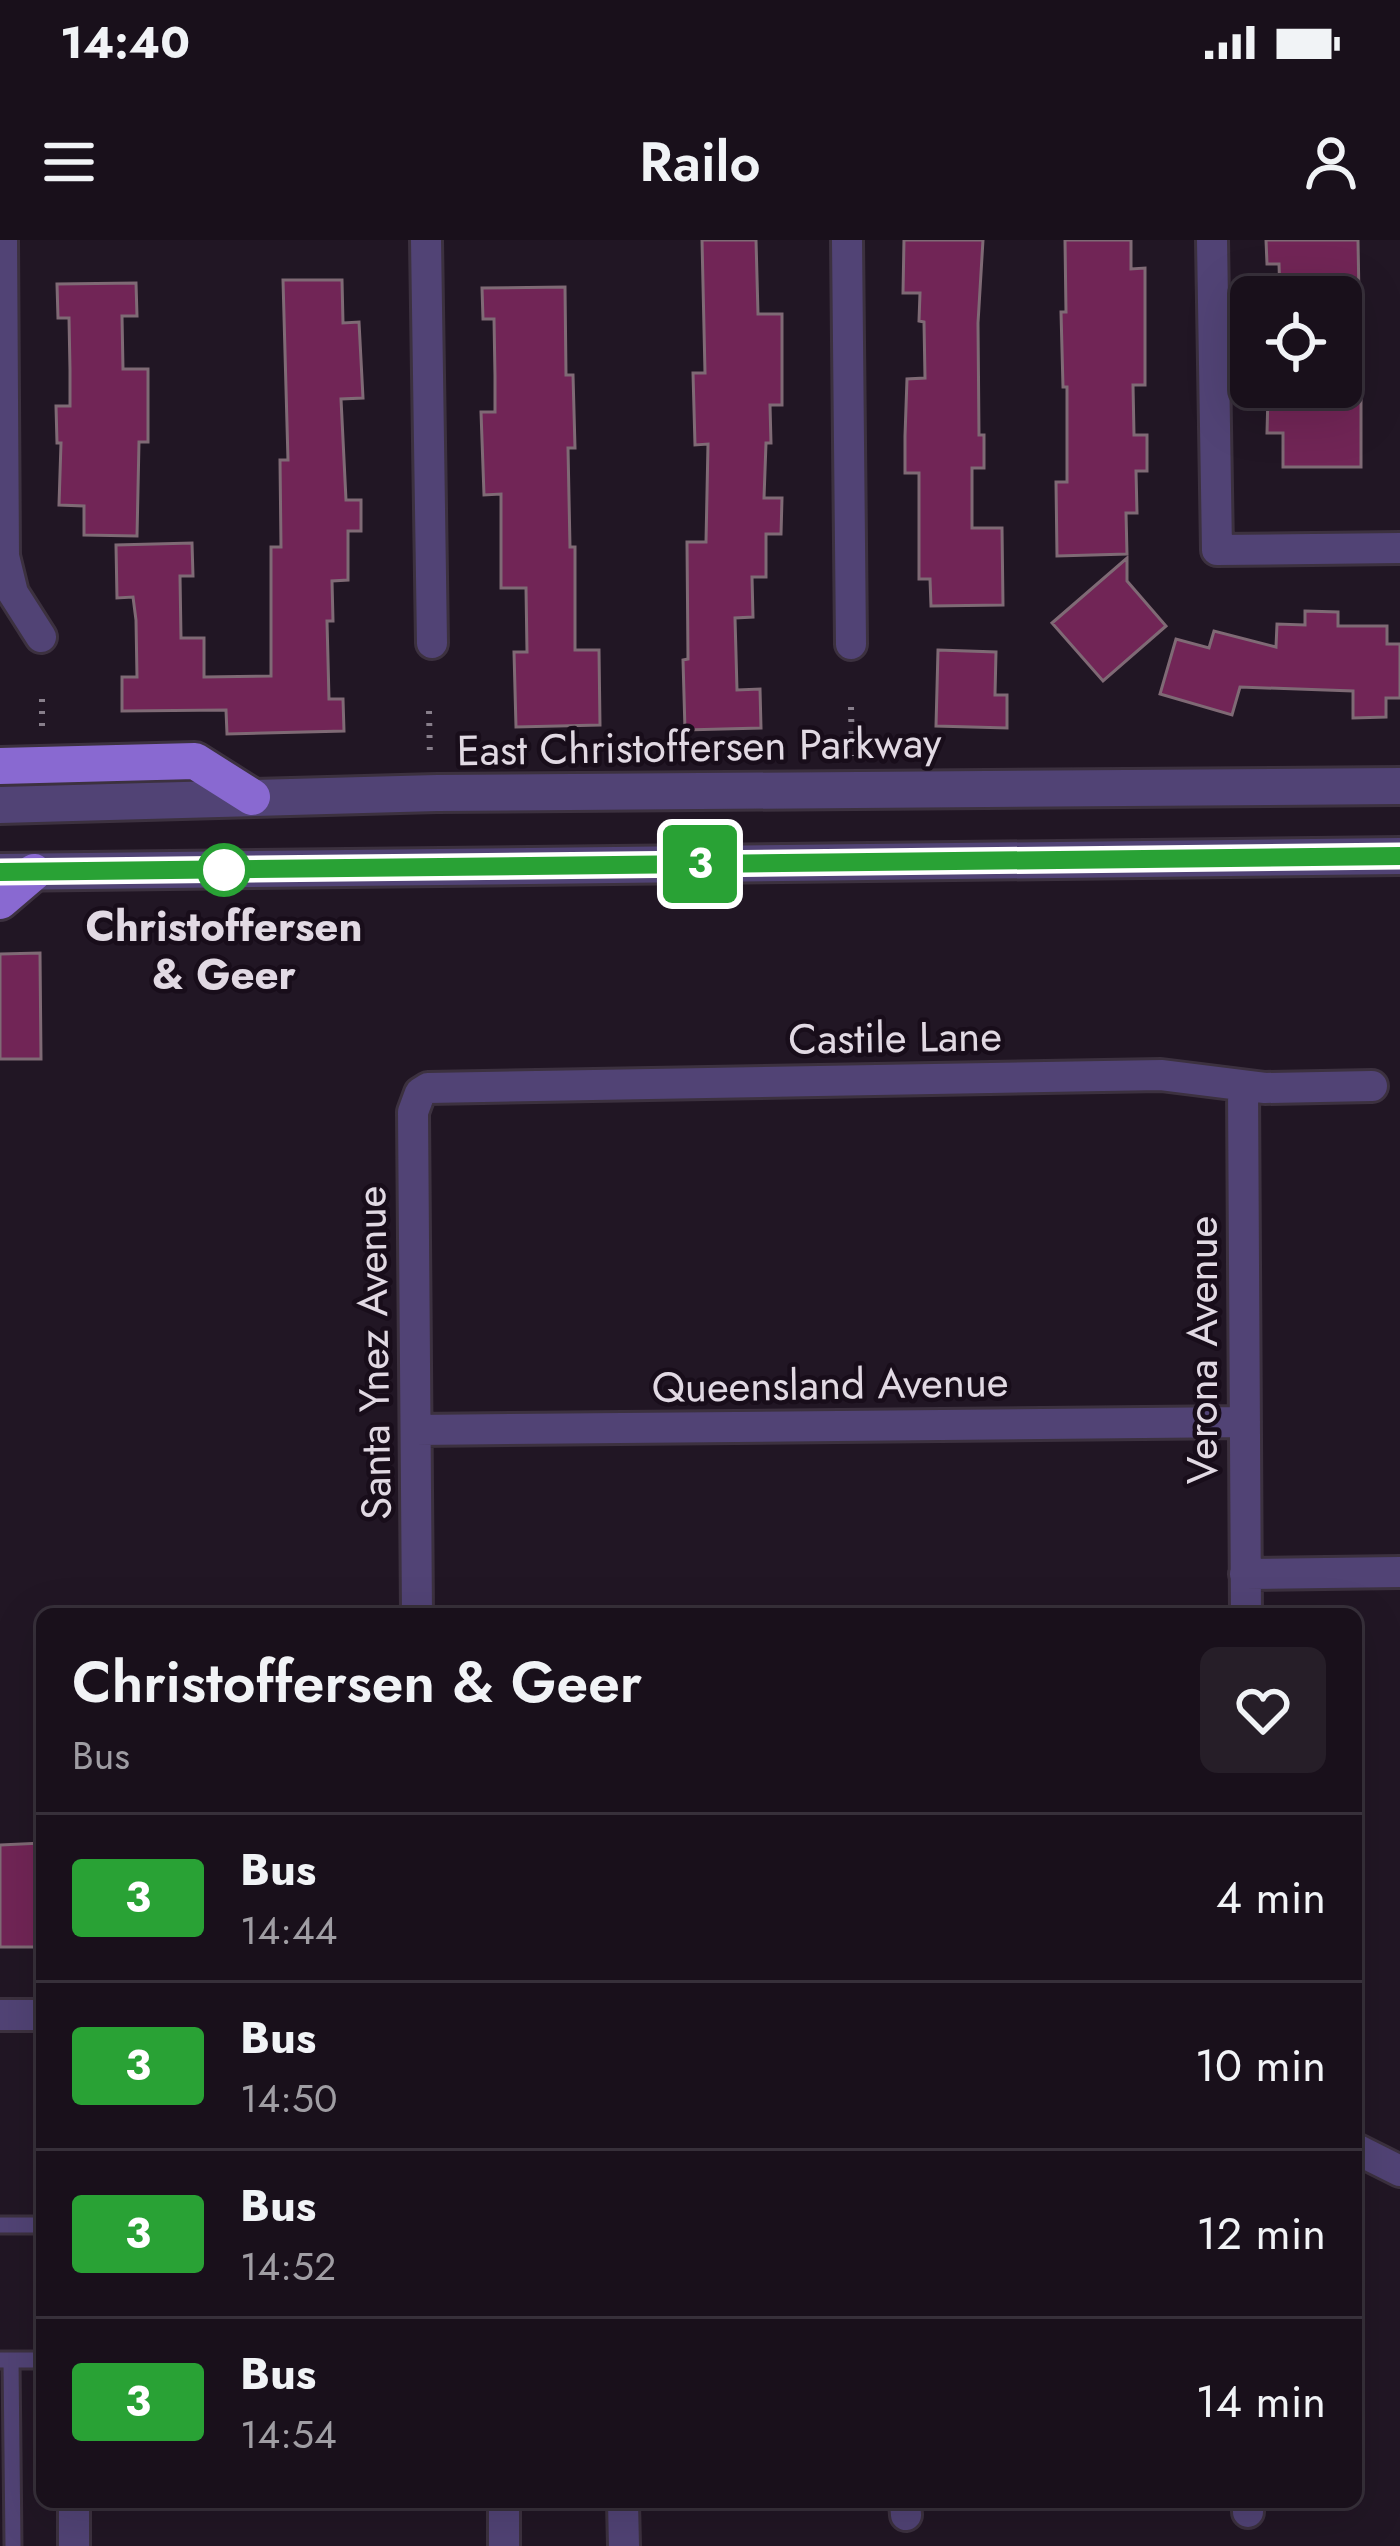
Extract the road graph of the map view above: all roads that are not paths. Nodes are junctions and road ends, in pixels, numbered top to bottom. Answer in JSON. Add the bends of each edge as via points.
{"nodes":[{"id":1,"x":2,"y":240,"type":"edge"},
{"id":2,"x":426,"y":240,"type":"edge"},
{"id":3,"x":847,"y":240,"type":"edge"},
{"id":4,"x":1213,"y":240,"type":"edge"},
{"id":5,"x":1400,"y":548,"type":"edge"},
{"id":6,"x":41,"y":637,"type":"dead end"},
{"id":7,"x":432,"y":643,"type":"dead end"},
{"id":8,"x":851,"y":644,"type":"dead end"},
{"id":9,"x":0,"y":766,"type":"edge"},
{"id":10,"x":1400,"y":786,"type":"edge"},
{"id":11,"x":252,"y":796,"type":"junction"},
{"id":12,"x":0,"y":805,"type":"edge"},
{"id":13,"x":1400,"y":856,"type":"edge"},
{"id":14,"x":17,"y":872,"type":"edge"},
{"id":15,"x":0,"y":901,"type":"edge"},
{"id":16,"x":1244,"y":1086,"type":"junction"},
{"id":17,"x":1372,"y":1086,"type":"dead end"},
{"id":18,"x":420,"y":1093,"type":"joint"},
{"id":19,"x":1245,"y":1422,"type":"junction"},
{"id":20,"x":416,"y":1430,"type":"junction"},
{"id":21,"x":1400,"y":1572,"type":"edge"},
{"id":22,"x":1245,"y":1574,"type":"junction"},
{"id":23,"x":417,"y":1608,"type":"edge"},
{"id":24,"x":1246,"y":1608,"type":"edge"},
{"id":25,"x":0,"y":2015,"type":"edge"},
{"id":26,"x":36,"y":2015,"type":"edge"},
{"id":27,"x":1362,"y":2152,"type":"edge"},
{"id":28,"x":1400,"y":2171,"type":"edge"},
{"id":29,"x":0,"y":2225,"type":"edge"},
{"id":30,"x":36,"y":2225,"type":"edge"},
{"id":31,"x":6,"y":2360,"type":"edge"},
{"id":32,"x":74,"y":2508,"type":"edge"},
{"id":33,"x":504,"y":2508,"type":"edge"},
{"id":34,"x":623,"y":2508,"type":"edge"},
{"id":35,"x":13,"y":2546,"type":"edge"},
{"id":36,"x":74,"y":2546,"type":"edge"},
{"id":37,"x":504,"y":2546,"type":"edge"},
{"id":38,"x":624,"y":2546,"type":"edge"}],
"edges":[{"from":1,"to":6,"type":"street","via":[[4,556],[13,593]]},
{"from":2,"to":7,"type":"street"},
{"from":3,"to":8,"type":"street"},
{"from":4,"to":5,"type":"street","via":[[1216,550]]},
{"from":9,"to":11,"type":"main road","via":[[195,761]]},
{"from":10,"to":11,"type":"street","name":"East Christoffersen Parkway"},
{"from":11,"to":12,"type":"street","name":"East Christoffersen Parkway"},
{"from":13,"to":14,"type":"street"},
{"from":14,"to":15,"type":"main road"},
{"from":16,"to":17,"type":"street","name":"Castile Lane"},
{"from":16,"to":18,"type":"street","name":"Castile Lane","via":[[1162,1075],[438,1085]]},
{"from":16,"to":19,"type":"street","name":"Verona Avenue"},
{"from":18,"to":20,"type":"street","name":"Santa Ynez Avenue","via":[[413,1112]]},
{"from":19,"to":20,"type":"street","name":"Queensland Avenue"},
{"from":19,"to":22,"type":"street","name":"Verona Avenue"},
{"from":20,"to":23,"type":"street","name":"Santa Ynez Avenue"},
{"from":21,"to":22,"type":"street"},
{"from":22,"to":24,"type":"street","name":"Verona Avenue"},
{"from":25,"to":26,"type":"street"},
{"from":27,"to":28,"type":"street"},
{"from":29,"to":30,"type":"lane"},
{"from":31,"to":35,"type":"lane"},
{"from":32,"to":36,"type":"street"},
{"from":33,"to":37,"type":"street"},
{"from":34,"to":38,"type":"street"}]}
